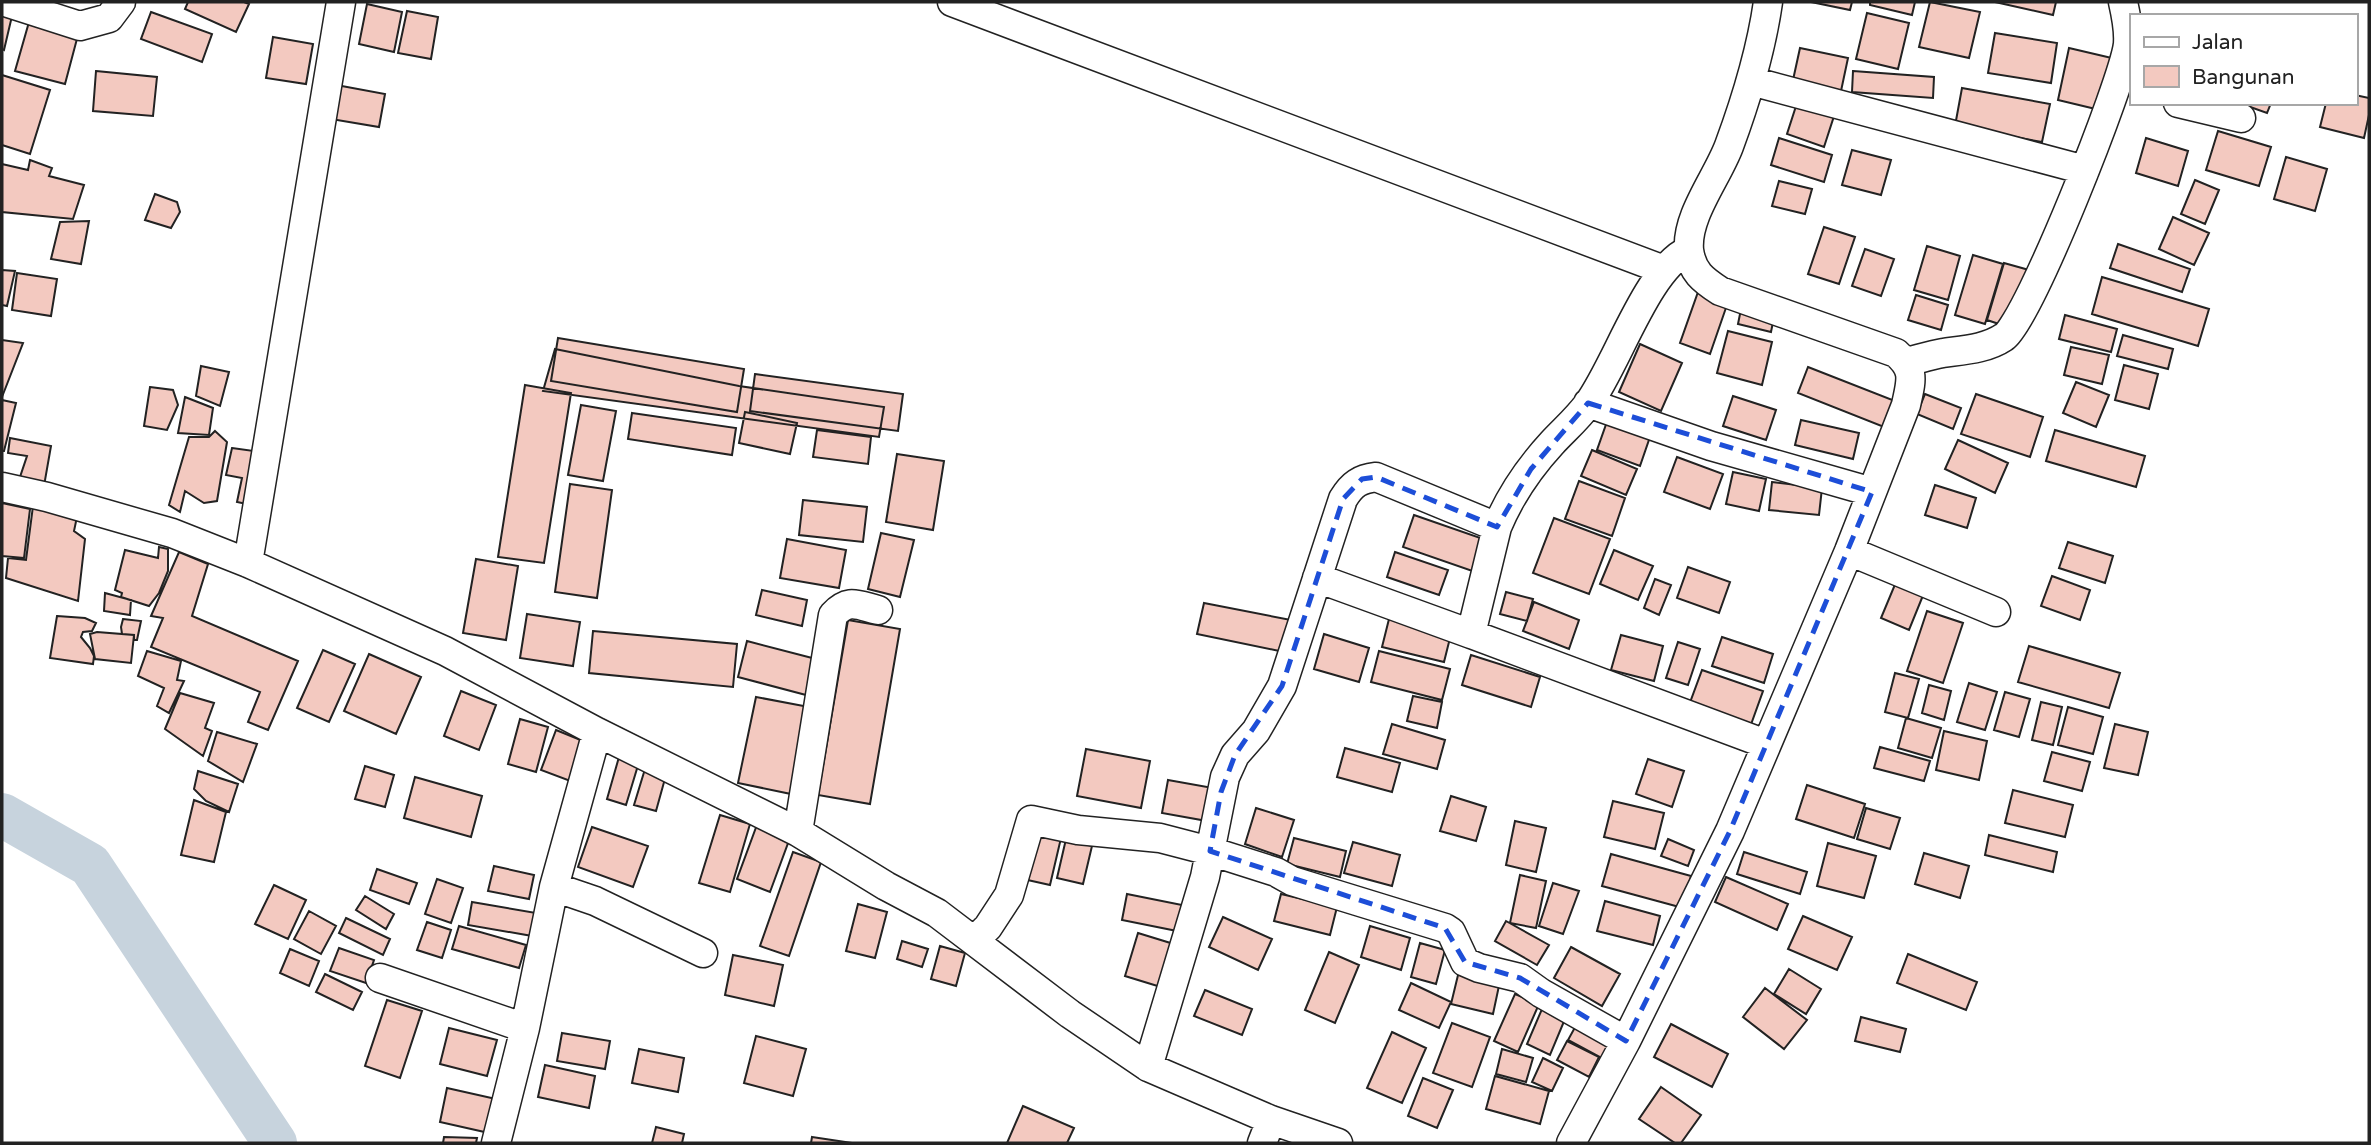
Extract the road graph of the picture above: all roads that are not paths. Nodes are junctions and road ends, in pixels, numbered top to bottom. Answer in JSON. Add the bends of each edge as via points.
{"nodes":[{"id":1,"x":5,"y":2,"type":"edge"},
{"id":2,"x":121,"y":2,"type":"edge"},
{"id":3,"x":341,"y":2,"type":"edge"},
{"id":4,"x":952,"y":2,"type":"edge"},
{"id":5,"x":1768,"y":2,"type":"edge"},
{"id":6,"x":2123,"y":2,"type":"edge"},
{"id":7,"x":1751,"y":80,"type":"junction"},
{"id":8,"x":2123,"y":90,"type":"edge"},
{"id":9,"x":2186,"y":105,"type":"edge"},
{"id":10,"x":2241,"y":118,"type":"dead end"},
{"id":11,"x":2085,"y":170,"type":"junction"},
{"id":12,"x":1689,"y":250,"type":"junction"},
{"id":13,"x":1664,"y":270,"type":"junction"},
{"id":14,"x":1907,"y":362,"type":"junction"},
{"id":15,"x":1588,"y":403,"type":"junction"},
{"id":16,"x":2,"y":487,"type":"edge"},
{"id":17,"x":1872,"y":492,"type":"junction"},
{"id":18,"x":1497,"y":527,"type":"junction"},
{"id":19,"x":1849,"y":551,"type":"junction"},
{"id":20,"x":248,"y":563,"type":"junction"},
{"id":21,"x":1317,"y":578,"type":"junction"},
{"id":22,"x":878,"y":610,"type":"dead end"},
{"id":23,"x":1996,"y":611,"type":"dead end"},
{"id":24,"x":1471,"y":634,"type":"junction"},
{"id":25,"x":597,"y":732,"type":"junction"},
{"id":26,"x":1766,"y":744,"type":"junction"},
{"id":27,"x":798,"y":832,"type":"junction"},
{"id":28,"x":1210,"y":851,"type":"junction"},
{"id":29,"x":554,"y":887,"type":"junction"},
{"id":30,"x":975,"y":940,"type":"junction"},
{"id":31,"x":703,"y":953,"type":"dead end"},
{"id":32,"x":380,"y":978,"type":"dead end"},
{"id":33,"x":525,"y":1028,"type":"junction"},
{"id":34,"x":1626,"y":1041,"type":"junction"},
{"id":35,"x":1148,"y":1067,"type":"junction"},
{"id":36,"x":1266,"y":1132,"type":"edge"},
{"id":37,"x":496,"y":1143,"type":"edge"},
{"id":38,"x":1338,"y":1143,"type":"edge"},
{"id":39,"x":1571,"y":1143,"type":"edge"}],
"edges":[{"from":1,"to":2,"type":"street","via":[[80,26],[108,18]]},
{"from":3,"to":20,"type":"street"},
{"from":4,"to":13,"type":"street"},
{"from":5,"to":7,"type":"street"},
{"from":6,"to":8,"type":"street","via":[[2128,44]]},
{"from":7,"to":11,"type":"street"},
{"from":7,"to":12,"type":"street","via":[[1728,149],[1692,223]]},
{"from":8,"to":11,"type":"street"},
{"from":9,"to":10,"type":"street"},
{"from":11,"to":14,"type":"street","via":[[2024,312],[2007,336],[1988,345]]},
{"from":12,"to":13,"type":"street"},
{"from":12,"to":14,"type":"street","via":[[1701,279],[1720,291],[1885,347]]},
{"from":13,"to":15,"type":"street"},
{"from":14,"to":17,"type":"street","via":[[1911,373],[1906,405]]},
{"from":15,"to":17,"type":"street","via":[[1711,446]]},
{"from":15,"to":18,"type":"street","via":[[1524,479]]},
{"from":16,"to":20,"type":"street","via":[[172,533]]},
{"from":17,"to":19,"type":"street"},
{"from":18,"to":21,"type":"street","via":[[1376,477],[1362,479],[1343,499]]},
{"from":18,"to":24,"type":"street"},
{"from":19,"to":23,"type":"street"},
{"from":19,"to":26,"type":"street"},
{"from":20,"to":25,"type":"street","via":[[444,651]]},
{"from":21,"to":24,"type":"street"},
{"from":21,"to":28,"type":"street","via":[[1282,686],[1256,731],[1235,755],[1225,778]]},
{"from":22,"to":27,"type":"street","via":[[842,605],[832,615]]},
{"from":24,"to":26,"type":"street"},
{"from":25,"to":27,"type":"street"},
{"from":25,"to":29,"type":"street"},
{"from":26,"to":34,"type":"street","via":[[1730,831]]},
{"from":27,"to":30,"type":"street"},
{"from":28,"to":30,"type":"street","via":[[1160,838],[1031,821],[1009,895]]},
{"from":28,"to":34,"type":"street","via":[[1445,928],[1465,962],[1520,978]]},
{"from":28,"to":35,"type":"street"},
{"from":29,"to":31,"type":"street","via":[[595,901]]},
{"from":29,"to":33,"type":"street"},
{"from":30,"to":35,"type":"street"},
{"from":32,"to":33,"type":"street"},
{"from":33,"to":37,"type":"street"},
{"from":34,"to":39,"type":"street"},
{"from":35,"to":36,"type":"street"},
{"from":36,"to":38,"type":"street"}]}
